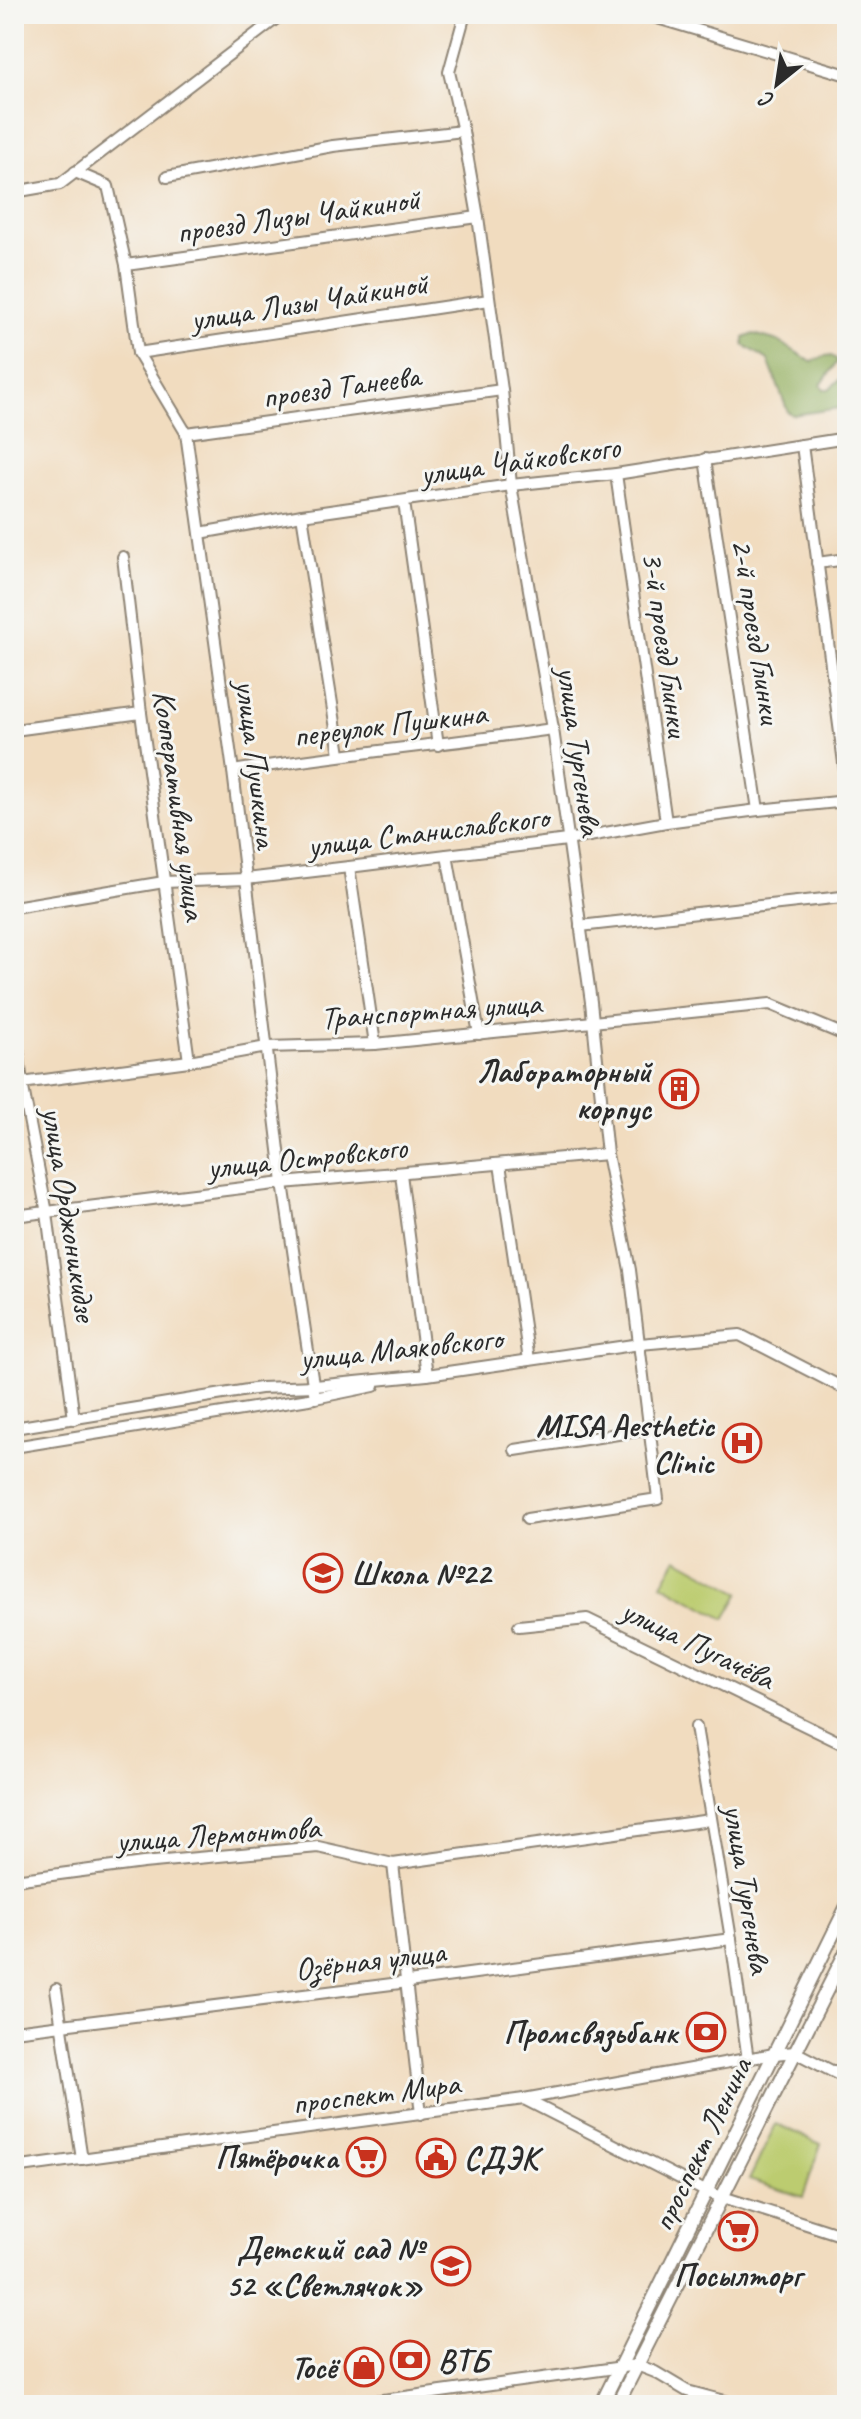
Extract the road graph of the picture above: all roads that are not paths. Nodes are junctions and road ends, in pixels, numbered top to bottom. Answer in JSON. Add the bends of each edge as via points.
{"nodes":[{"id":1,"x":282,"y":14,"type":"edge"},
{"id":2,"x":465,"y":14,"type":"edge"},
{"id":3,"x":644,"y":14,"type":"edge"},
{"id":4,"x":847,"y":75,"type":"edge"},
{"id":5,"x":463,"y":131,"type":"junction"},
{"id":6,"x":75,"y":172,"type":"junction"},
{"id":7,"x":167,"y":177,"type":"dead end"},
{"id":8,"x":14,"y":192,"type":"edge"},
{"id":9,"x":478,"y":217,"type":"junction"},
{"id":10,"x":126,"y":265,"type":"junction"},
{"id":11,"x":489,"y":300,"type":"junction"},
{"id":12,"x":138,"y":353,"type":"junction"},
{"id":13,"x":502,"y":390,"type":"junction"},
{"id":14,"x":186,"y":433,"type":"junction"},
{"id":15,"x":847,"y":438,"type":"edge"},
{"id":16,"x":802,"y":445,"type":"junction"},
{"id":17,"x":705,"y":459,"type":"junction"},
{"id":18,"x":616,"y":474,"type":"junction"},
{"id":19,"x":511,"y":485,"type":"junction"},
{"id":20,"x":404,"y":502,"type":"junction"},
{"id":21,"x":302,"y":515,"type":"junction"},
{"id":22,"x":200,"y":533,"type":"junction"},
{"id":23,"x":123,"y":557,"type":"dead end"},
{"id":24,"x":847,"y":559,"type":"edge"},
{"id":25,"x":817,"y":563,"type":"junction"},
{"id":26,"x":847,"y":674,"type":"edge"},
{"id":27,"x":832,"y":676,"type":"junction"},
{"id":28,"x":141,"y":713,"type":"junction"},
{"id":29,"x":553,"y":729,"type":"junction"},
{"id":30,"x":14,"y":730,"type":"edge"},
{"id":31,"x":438,"y":745,"type":"junction"},
{"id":32,"x":340,"y":754,"type":"junction"},
{"id":33,"x":233,"y":771,"type":"junction"},
{"id":34,"x":847,"y":786,"type":"edge"},
{"id":35,"x":847,"y":801,"type":"edge"},
{"id":36,"x":758,"y":810,"type":"junction"},
{"id":37,"x":666,"y":822,"type":"junction"},
{"id":38,"x":567,"y":840,"type":"junction"},
{"id":39,"x":447,"y":855,"type":"junction"},
{"id":40,"x":349,"y":867,"type":"junction"},
{"id":41,"x":246,"y":879,"type":"junction"},
{"id":42,"x":164,"y":882,"type":"junction"},
{"id":43,"x":847,"y":899,"type":"edge"},
{"id":44,"x":14,"y":907,"type":"edge"},
{"id":45,"x":580,"y":926,"type":"junction"},
{"id":46,"x":14,"y":1016,"type":"edge"},
{"id":47,"x":593,"y":1023,"type":"junction"},
{"id":48,"x":479,"y":1034,"type":"junction"},
{"id":49,"x":847,"y":1036,"type":"edge"},
{"id":50,"x":375,"y":1044,"type":"junction"},
{"id":51,"x":267,"y":1047,"type":"junction"},
{"id":52,"x":189,"y":1061,"type":"junction"},
{"id":53,"x":18,"y":1083,"type":"edge"},
{"id":54,"x":607,"y":1154,"type":"junction"},
{"id":55,"x":500,"y":1164,"type":"junction"},
{"id":56,"x":401,"y":1174,"type":"junction"},
{"id":57,"x":283,"y":1183,"type":"junction"},
{"id":58,"x":47,"y":1213,"type":"junction"},
{"id":59,"x":14,"y":1216,"type":"edge"},
{"id":60,"x":640,"y":1344,"type":"junction"},
{"id":61,"x":529,"y":1360,"type":"junction"},
{"id":62,"x":427,"y":1375,"type":"junction"},
{"id":63,"x":315,"y":1386,"type":"junction"},
{"id":64,"x":847,"y":1390,"type":"edge"},
{"id":65,"x":315,"y":1398,"type":"junction"},
{"id":66,"x":74,"y":1419,"type":"junction"},
{"id":67,"x":14,"y":1428,"type":"edge"},
{"id":68,"x":650,"y":1429,"type":"junction"},
{"id":69,"x":14,"y":1447,"type":"edge"},
{"id":70,"x":515,"y":1450,"type":"dead end"},
{"id":71,"x":527,"y":1519,"type":"dead end"},
{"id":72,"x":519,"y":1626,"type":"dead end"},
{"id":73,"x":696,"y":1727,"type":"dead end"},
{"id":74,"x":847,"y":1746,"type":"edge"},
{"id":75,"x":710,"y":1820,"type":"junction"},
{"id":76,"x":393,"y":1864,"type":"junction"},
{"id":77,"x":14,"y":1880,"type":"edge"},
{"id":78,"x":847,"y":1906,"type":"edge"},
{"id":79,"x":731,"y":1939,"type":"junction"},
{"id":80,"x":847,"y":1950,"type":"edge"},
{"id":81,"x":408,"y":1982,"type":"junction"},
{"id":82,"x":56,"y":1989,"type":"dead end"},
{"id":83,"x":61,"y":2023,"type":"junction"},
{"id":84,"x":14,"y":2031,"type":"edge"},
{"id":85,"x":795,"y":2052,"type":"junction"},
{"id":86,"x":774,"y":2054,"type":"junction"},
{"id":87,"x":748,"y":2060,"type":"junction"},
{"id":88,"x":847,"y":2079,"type":"edge"},
{"id":89,"x":524,"y":2099,"type":"junction"},
{"id":90,"x":421,"y":2114,"type":"junction"},
{"id":91,"x":82,"y":2159,"type":"junction"},
{"id":92,"x":14,"y":2168,"type":"edge"},
{"id":93,"x":707,"y":2192,"type":"junction"},
{"id":94,"x":723,"y":2197,"type":"junction"},
{"id":95,"x":847,"y":2237,"type":"edge"},
{"id":96,"x":637,"y":2365,"type":"junction"},
{"id":97,"x":620,"y":2366,"type":"junction"},
{"id":98,"x":347,"y":2405,"type":"edge"},
{"id":99,"x":601,"y":2405,"type":"edge"},
{"id":100,"x":617,"y":2405,"type":"edge"},
{"id":101,"x":740,"y":2405,"type":"edge"}],
"edges":[{"from":1,"to":6,"type":"street"},
{"from":2,"to":5,"type":"street","name":"улица Тургенева","via":[[449,72]]},
{"from":3,"to":4,"type":"street"},
{"from":5,"to":7,"type":"street","via":[[333,146]]},
{"from":5,"to":9,"type":"street","name":"улица Тургенева"},
{"from":6,"to":8,"type":"street","via":[[60,184]]},
{"from":6,"to":10,"type":"street","name":"улица Пушкина","via":[[108,186]]},
{"from":9,"to":10,"type":"street","name":"проезд Лизы Чайкиной"},
{"from":9,"to":11,"type":"street","name":"улица Тургенева"},
{"from":10,"to":12,"type":"street","name":"улица Пушкина"},
{"from":11,"to":12,"type":"street","name":"улица Лизы Чайкиной"},
{"from":11,"to":13,"type":"street","name":"улица Тургенева"},
{"from":12,"to":14,"type":"street","name":"улица Пушкина"},
{"from":13,"to":14,"type":"street","name":"проезд Танеева"},
{"from":13,"to":19,"type":"street","name":"улица Тургенева"},
{"from":14,"to":22,"type":"street","name":"улица Пушкина"},
{"from":15,"to":16,"type":"street","name":"улица Чайковского"},
{"from":16,"to":17,"type":"street","name":"улица Чайковского"},
{"from":16,"to":25,"type":"street"},
{"from":17,"to":18,"type":"street","name":"улица Чайковского"},
{"from":17,"to":36,"type":"street","name":"2-й проезд Глинки"},
{"from":18,"to":19,"type":"street","name":"улица Чайковского"},
{"from":18,"to":37,"type":"street","name":"3-й проезд Глинки"},
{"from":19,"to":20,"type":"street","name":"улица Чайковского"},
{"from":19,"to":29,"type":"street","name":"улица Тургенева"},
{"from":20,"to":21,"type":"street","name":"улица Чайковского"},
{"from":20,"to":31,"type":"street"},
{"from":21,"to":22,"type":"street","name":"улица Чайковского"},
{"from":21,"to":32,"type":"street"},
{"from":22,"to":33,"type":"street","name":"улица Пушкина"},
{"from":23,"to":28,"type":"street","name":"Кооперативная улица"},
{"from":24,"to":25,"type":"street"},
{"from":25,"to":27,"type":"street"},
{"from":26,"to":27,"type":"street"},
{"from":27,"to":34,"type":"street"},
{"from":28,"to":30,"type":"street"},
{"from":28,"to":42,"type":"street","name":"Кооперативная улица"},
{"from":29,"to":31,"type":"street","name":"переулок Пушкина"},
{"from":29,"to":38,"type":"street","name":"улица Тургенева"},
{"from":31,"to":32,"type":"street","name":"переулок Пушкина"},
{"from":32,"to":33,"type":"street","name":"переулок Пушкина"},
{"from":33,"to":41,"type":"street","name":"улица Пушкина"},
{"from":35,"to":36,"type":"street","name":"улица Станиславского"},
{"from":36,"to":37,"type":"street","name":"улица Станиславского"},
{"from":37,"to":38,"type":"street","name":"улица Станиславского"},
{"from":38,"to":39,"type":"street","name":"улица Станиславского"},
{"from":38,"to":45,"type":"street","name":"улица Тургенева"},
{"from":39,"to":40,"type":"street","name":"улица Станиславского"},
{"from":39,"to":48,"type":"street"},
{"from":40,"to":41,"type":"street","name":"улица Станиславского"},
{"from":40,"to":50,"type":"street"},
{"from":41,"to":42,"type":"street","name":"улица Станиславского"},
{"from":41,"to":51,"type":"street","name":"улица Пушкина"},
{"from":42,"to":44,"type":"street","name":"улица Станиславского"},
{"from":42,"to":52,"type":"street","name":"Кооперативная улица"},
{"from":43,"to":45,"type":"street"},
{"from":45,"to":47,"type":"street","name":"улица Тургенева"},
{"from":46,"to":53,"type":"street","name":"улица Орджоникидзе"},
{"from":47,"to":48,"type":"street","name":"Транспортная улица"},
{"from":47,"to":49,"type":"street","name":"Транспортная улица","via":[[770,1004]]},
{"from":47,"to":54,"type":"street","name":"улица Тургенева"},
{"from":48,"to":50,"type":"street","name":"Транспортная улица"},
{"from":50,"to":51,"type":"street","name":"Транспортная улица"},
{"from":51,"to":52,"type":"street","name":"Транспортная улица"},
{"from":51,"to":57,"type":"street","name":"улица Пушкина"},
{"from":52,"to":53,"type":"street","name":"Транспортная улица"},
{"from":53,"to":58,"type":"street","name":"улица Орджоникидзе"},
{"from":54,"to":55,"type":"street","name":"улица Островского"},
{"from":54,"to":60,"type":"street","name":"улица Тургенева"},
{"from":55,"to":56,"type":"street","name":"улица Островского"},
{"from":55,"to":61,"type":"street"},
{"from":56,"to":57,"type":"street","name":"улица Островского"},
{"from":56,"to":62,"type":"street"},
{"from":57,"to":58,"type":"street","name":"улица Островского"},
{"from":57,"to":63,"type":"street","name":"улица Пушкина"},
{"from":58,"to":59,"type":"street","name":"улица Островского"},
{"from":58,"to":66,"type":"street","name":"улица Орджоникидзе"},
{"from":60,"to":61,"type":"street","name":"улица Маяковского"},
{"from":60,"to":64,"type":"street","name":"улица Маяковского","via":[[740,1335]]},
{"from":60,"to":68,"type":"street","name":"улица Тургенева"},
{"from":61,"to":62,"type":"street","name":"улица Маяковского"},
{"from":62,"to":63,"type":"street","name":"улица Маяковского"},
{"from":62,"to":65,"type":"street","name":"улица Маяковского"},
{"from":63,"to":65,"type":"street","name":"улица Пушкина"},
{"from":63,"to":66,"type":"street","name":"улица Маяковского","via":[[260,1388]]},
{"from":65,"to":69,"type":"street","name":"улица Маяковского"},
{"from":66,"to":67,"type":"street","name":"улица Маяковского"},
{"from":68,"to":70,"type":"street"},
{"from":68,"to":71,"type":"street","name":"улица Тургенева","via":[[658,1499]]},
{"from":72,"to":74,"type":"street","name":"улица Пугачёва","via":[[587,1619]]},
{"from":73,"to":75,"type":"street","name":"улица Тургенева"},
{"from":75,"to":76,"type":"street","name":"улица Лермонтова"},
{"from":75,"to":79,"type":"street","name":"улица Тургенева"},
{"from":76,"to":77,"type":"street","name":"улица Лермонтова","via":[[318,1847]]},
{"from":76,"to":81,"type":"street"},
{"from":78,"to":86,"type":"main road","name":"проспект Ленина"},
{"from":79,"to":81,"type":"street","name":"Озёрная улица"},
{"from":79,"to":87,"type":"street","name":"улица Тургенева"},
{"from":80,"to":85,"type":"main road","name":"проспект Ленина"},
{"from":81,"to":83,"type":"street","name":"Озёрная улица"},
{"from":81,"to":90,"type":"street"},
{"from":82,"to":83,"type":"street"},
{"from":83,"to":84,"type":"street","name":"Озёрная улица"},
{"from":83,"to":91,"type":"street"},
{"from":85,"to":86,"type":"street","name":"проспект Мира"},
{"from":85,"to":88,"type":"street"},
{"from":85,"to":94,"type":"main road","name":"проспект Ленина"},
{"from":86,"to":87,"type":"street","name":"проспект Мира"},
{"from":86,"to":93,"type":"main road","name":"проспект Ленина"},
{"from":87,"to":89,"type":"street","name":"проспект Мира"},
{"from":89,"to":90,"type":"street","name":"проспект Мира"},
{"from":89,"to":93,"type":"street"},
{"from":90,"to":91,"type":"street","name":"проспект Мира"},
{"from":91,"to":92,"type":"street","name":"проспект Мира"},
{"from":93,"to":94,"type":"street"},
{"from":93,"to":97,"type":"main road","name":"проспект Ленина"},
{"from":94,"to":95,"type":"street"},
{"from":94,"to":96,"type":"main road","name":"проспект Ленина"},
{"from":96,"to":97,"type":"street"},
{"from":96,"to":100,"type":"main road","name":"проспект Ленина"},
{"from":96,"to":101,"type":"street","via":[[687,2391]]},
{"from":97,"to":98,"type":"street"},
{"from":97,"to":99,"type":"main road","name":"проспект Ленина"}]}
